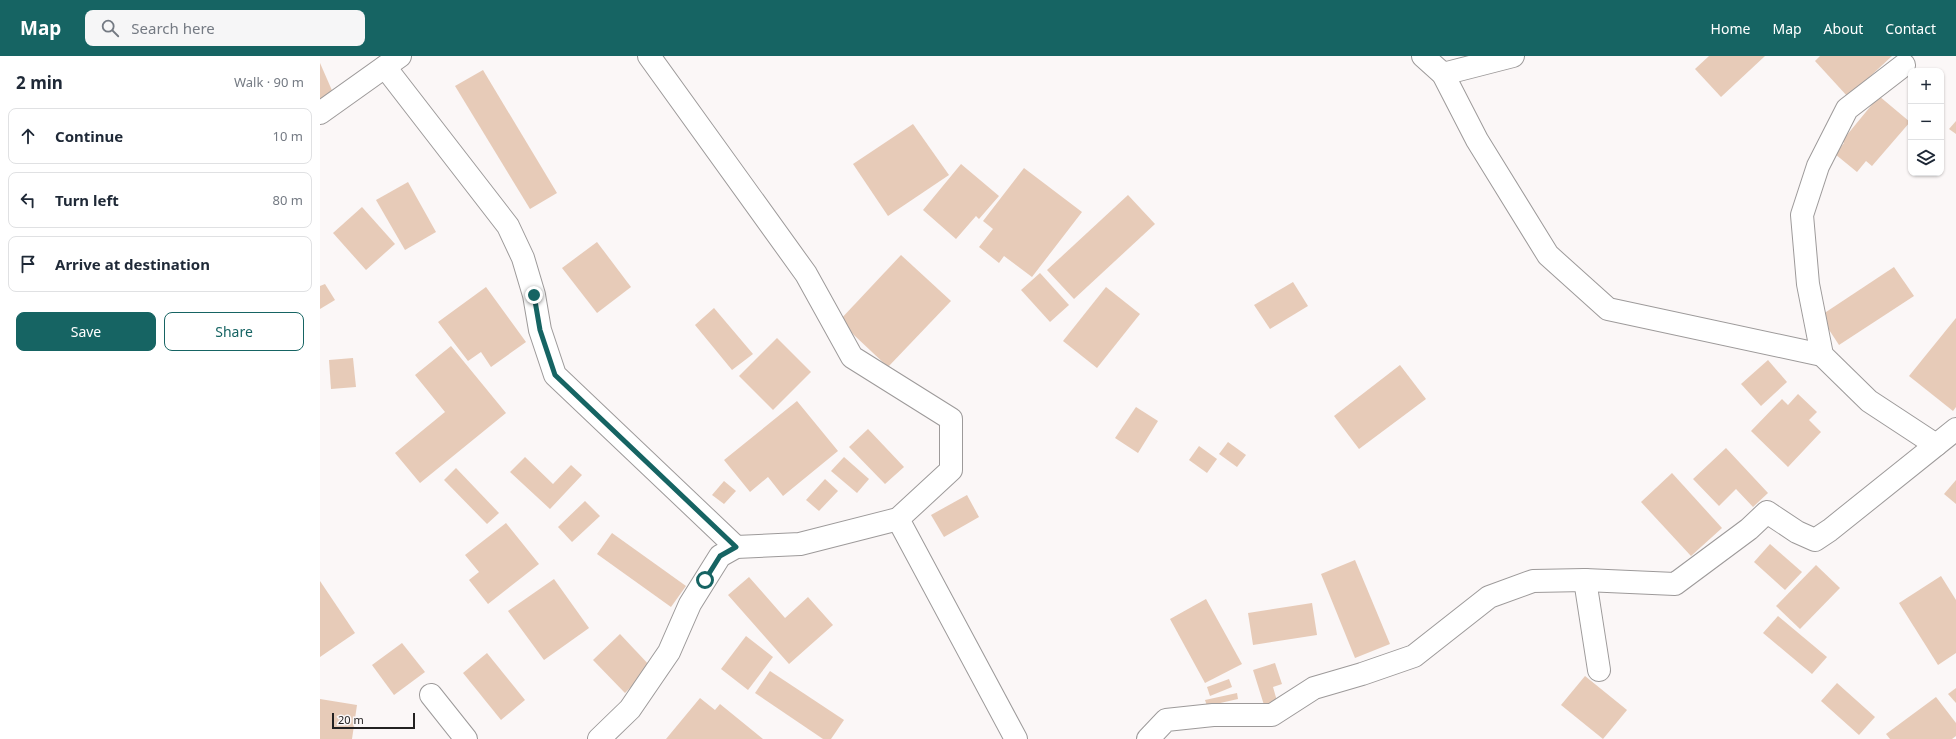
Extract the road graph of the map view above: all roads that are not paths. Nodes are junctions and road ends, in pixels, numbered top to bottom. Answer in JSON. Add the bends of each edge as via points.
{"nodes":[{"id":1,"x":650,"y":56,"type":"edge"},
{"id":2,"x":1424,"y":56,"type":"edge"},
{"id":3,"x":1513,"y":56,"type":"edge"},
{"id":4,"x":393,"y":61,"type":"edge"},
{"id":5,"x":1904,"y":65,"type":"dead end"},
{"id":6,"x":1443,"y":74,"type":"junction"},
{"id":7,"x":320,"y":113,"type":"edge"},
{"id":8,"x":1822,"y":355,"type":"junction"},
{"id":9,"x":1956,"y":429,"type":"edge"},
{"id":10,"x":1936,"y":445,"type":"junction"},
{"id":11,"x":898,"y":519,"type":"junction"},
{"id":12,"x":736,"y":547,"type":"junction"},
{"id":13,"x":1585,"y":580,"type":"junction"},
{"id":14,"x":1600,"y":670,"type":"dead end"},
{"id":15,"x":431,"y":695,"type":"dead end"},
{"id":16,"x":466,"y":739,"type":"edge"},
{"id":17,"x":599,"y":739,"type":"edge"},
{"id":18,"x":1016,"y":739,"type":"edge"},
{"id":19,"x":1148,"y":739,"type":"edge"}],
"edges":[{"from":1,"to":11,"type":"street","via":[[806,274],[852,357],[951,419],[950,470]]},
{"from":2,"to":6,"type":"street"},
{"from":3,"to":6,"type":"street"},
{"from":4,"to":7,"type":"street"},
{"from":4,"to":12,"type":"street","via":[[508,226],[523,258],[534,295],[540,330],[555,375]]},
{"from":5,"to":8,"type":"street","via":[[1847,109],[1818,166],[1802,215],[1808,284]]},
{"from":6,"to":8,"type":"street","via":[[1478,140],[1548,255],[1608,309]]},
{"from":8,"to":10,"type":"street","via":[[1869,400]]},
{"from":9,"to":10,"type":"street"},
{"from":10,"to":13,"type":"street","via":[[1815,540],[1797,532],[1767,512],[1749,529],[1675,584]]},
{"from":11,"to":12,"type":"street","via":[[800,544]]},
{"from":11,"to":18,"type":"street"},
{"from":12,"to":17,"type":"street","via":[[720,556],[690,604],[669,652],[630,709]]},
{"from":13,"to":14,"type":"street"},
{"from":13,"to":19,"type":"street","via":[[1533,581],[1489,597],[1414,656],[1314,688],[1272,715],[1213,715],[1166,720]]},
{"from":15,"to":16,"type":"street"}]}
